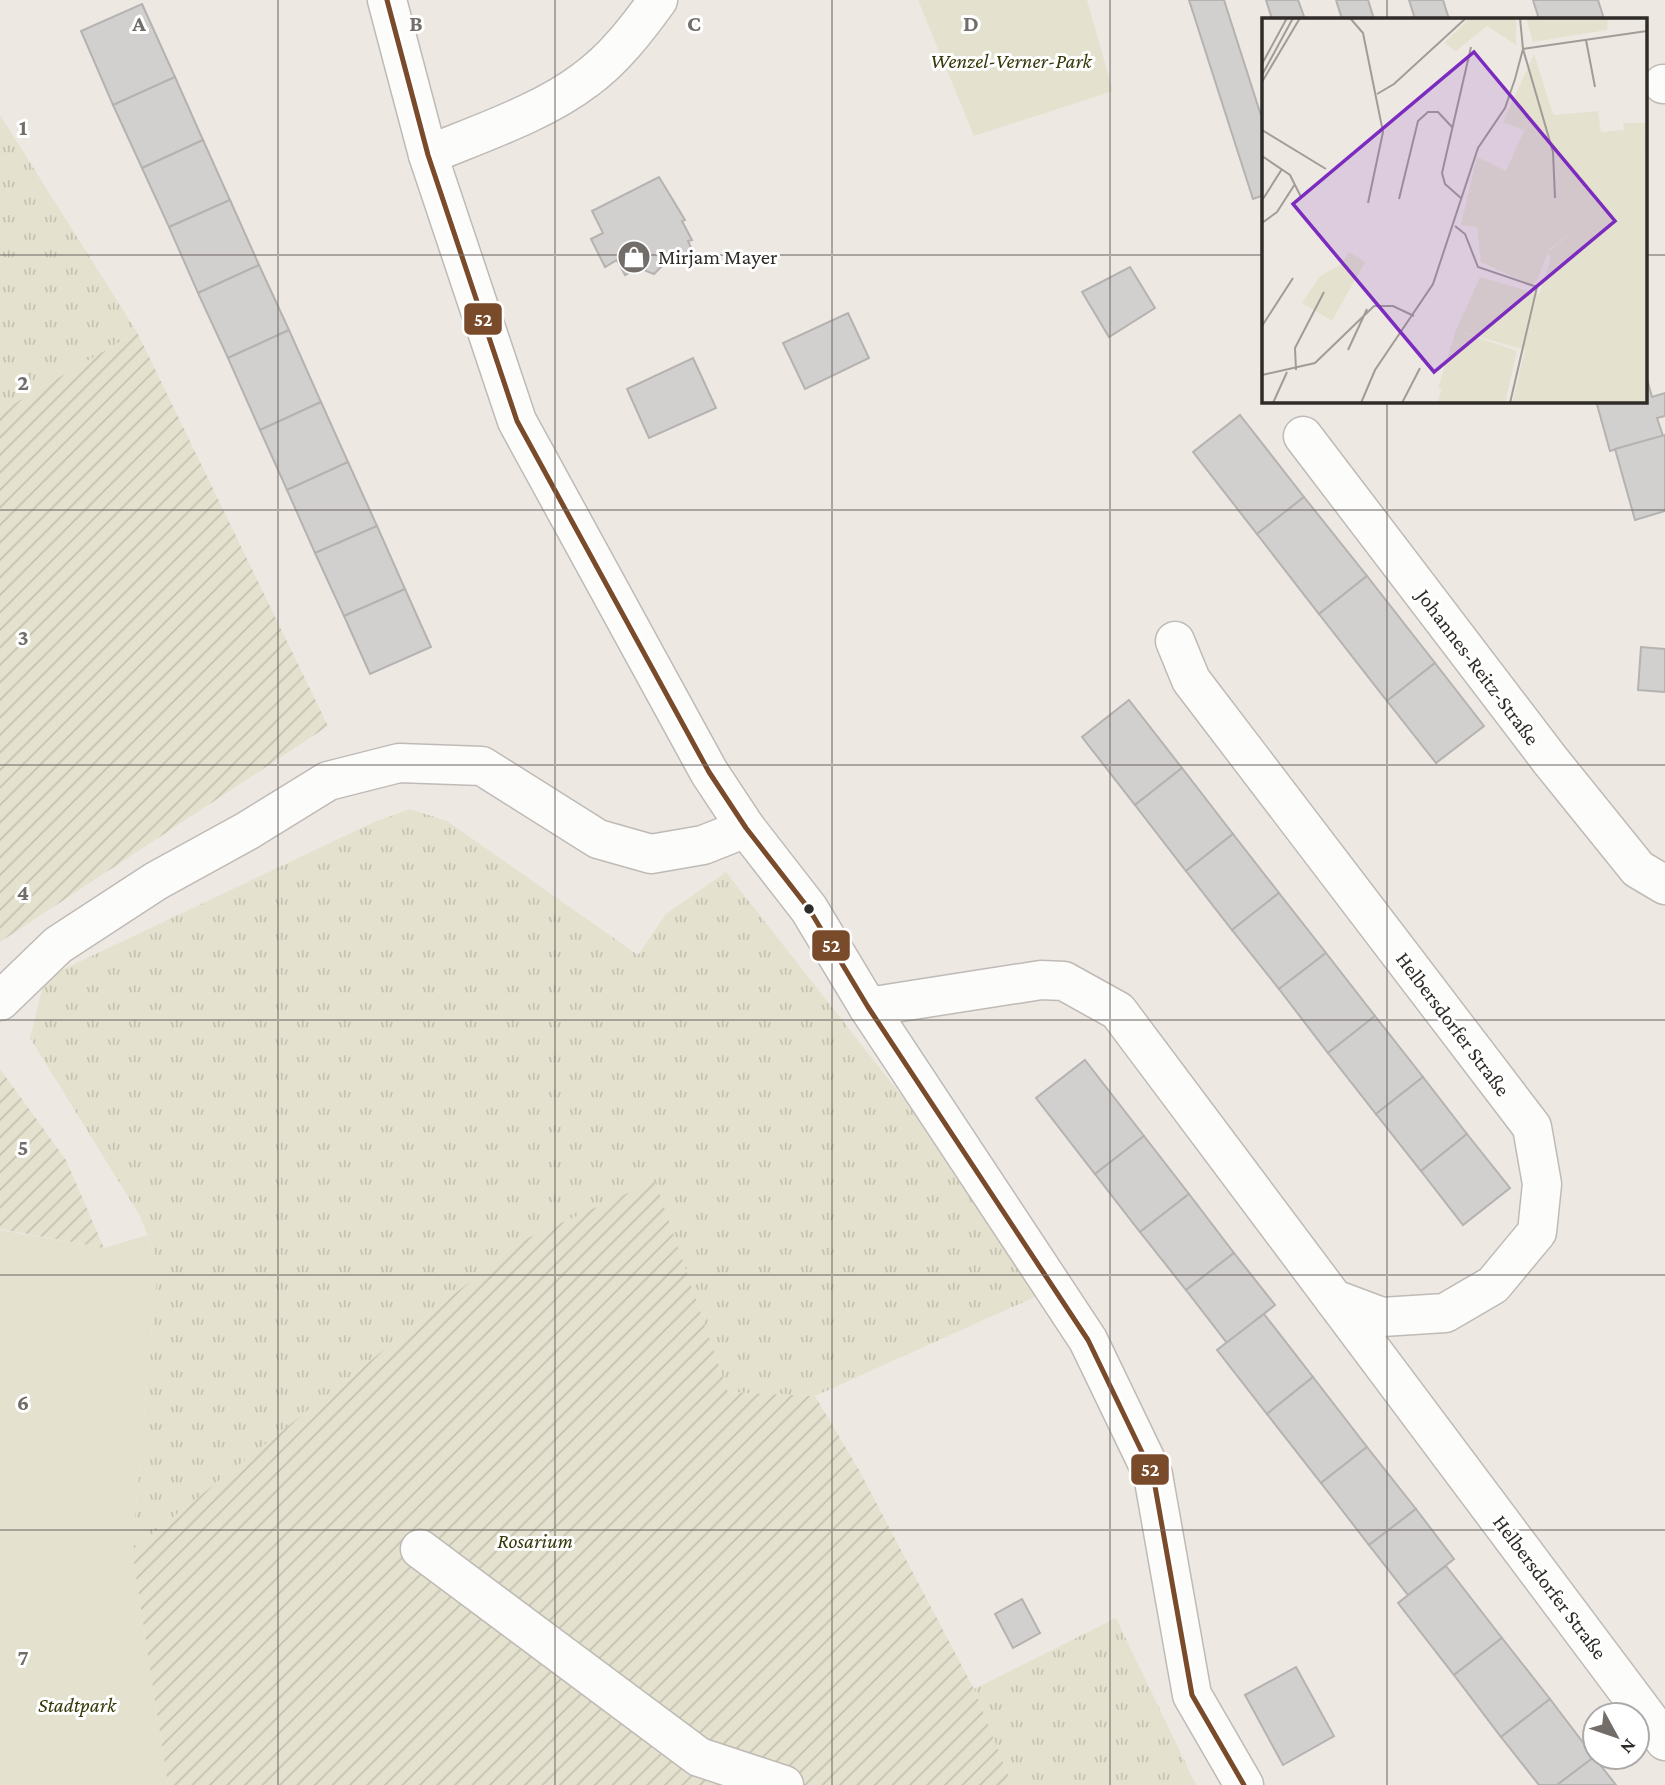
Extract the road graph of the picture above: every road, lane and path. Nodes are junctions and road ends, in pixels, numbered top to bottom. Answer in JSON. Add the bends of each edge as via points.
{"nodes":[{"id":1,"x":387,"y":0,"type":"edge"},
{"id":2,"x":658,"y":0,"type":"edge"},
{"id":3,"x":428,"y":155,"type":"junction"},
{"id":4,"x":1303,"y":436,"type":"dead end"},
{"id":5,"x":1175,"y":641,"type":"dead end"},
{"id":6,"x":746,"y":828,"type":"junction"},
{"id":7,"x":1665,"y":885,"type":"edge"},
{"id":8,"x":0,"y":1001,"type":"edge"},
{"id":9,"x":868,"y":1007,"type":"junction"},
{"id":10,"x":1334,"y":1299,"type":"junction"},
{"id":11,"x":420,"y":1549,"type":"dead end"},
{"id":12,"x":1665,"y":1741,"type":"edge"},
{"id":13,"x":784,"y":1785,"type":"edge"},
{"id":14,"x":1244,"y":1785,"type":"edge"}],
"edges":[{"from":1,"to":3,"type":"street"},
{"from":2,"to":3,"type":"street","via":[[631,36],[584,81],[527,112]]},
{"from":3,"to":6,"type":"street","via":[[517,421],[709,772]]},
{"from":4,"to":7,"type":"street","name":"Johannes-Reitz-Straße","via":[[1550,760],[1638,869]]},
{"from":5,"to":10,"type":"street","name":"Helbersdorfer Straße","via":[[1191,680],[1532,1127],[1542,1184],[1538,1232],[1493,1285],[1445,1313],[1382,1317]]},
{"from":6,"to":8,"type":"street","via":[[703,845],[651,853],[598,839],[482,766],[399,763],[328,781],[156,881],[58,945]]},
{"from":6,"to":9,"type":"street","via":[[809,909]]},
{"from":9,"to":10,"type":"street","name":"Helbersdorfer Straße","via":[[1041,980],[1064,981],[1118,1011]]},
{"from":9,"to":14,"type":"street","via":[[1088,1340],[1153,1475],[1192,1695]]},
{"from":10,"to":12,"type":"street","name":"Helbersdorfer Straße"},
{"from":11,"to":13,"type":"street","via":[[699,1757]]}]}
